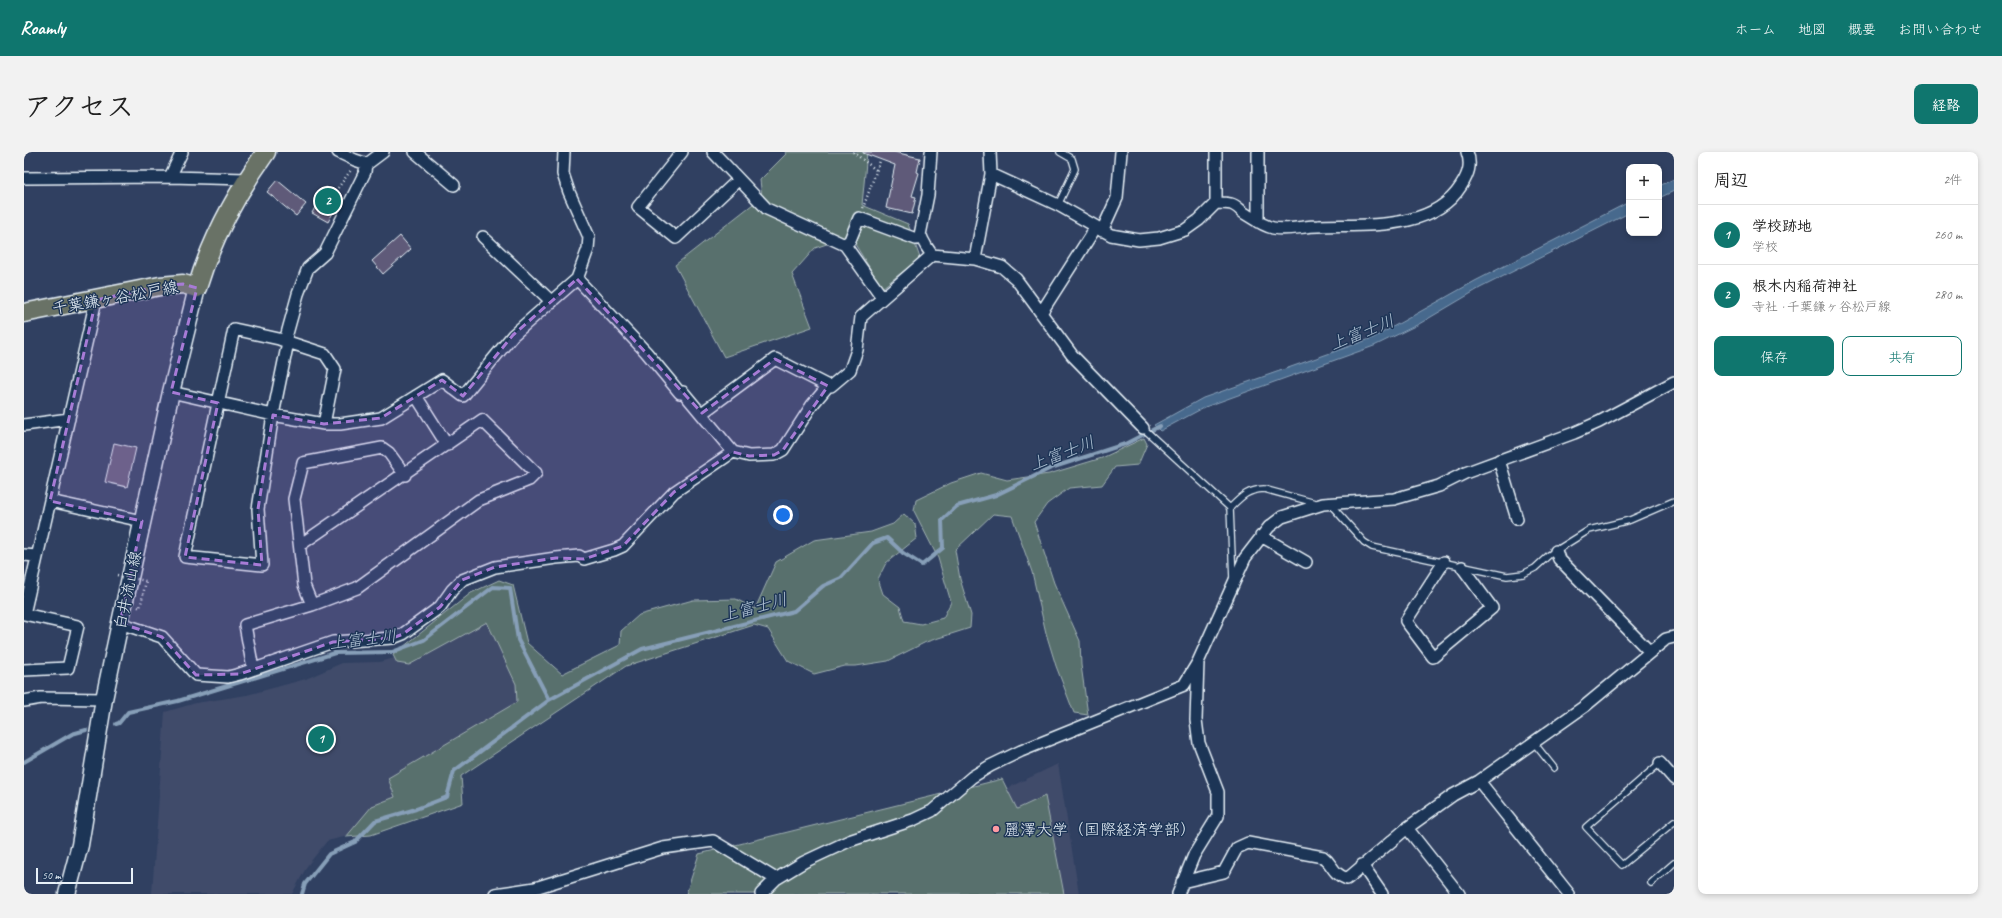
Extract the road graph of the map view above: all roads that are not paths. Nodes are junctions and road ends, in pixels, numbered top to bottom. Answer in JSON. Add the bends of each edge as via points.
{"nodes":[{"id":1,"x":182,"y":152,"type":"edge"},
{"id":2,"x":266,"y":152,"type":"edge"},
{"id":3,"x":338,"y":152,"type":"edge"},
{"id":4,"x":382,"y":152,"type":"edge"},
{"id":5,"x":415,"y":152,"type":"edge"},
{"id":6,"x":564,"y":152,"type":"edge"},
{"id":7,"x":682,"y":152,"type":"edge"},
{"id":8,"x":713,"y":152,"type":"edge"},
{"id":9,"x":931,"y":152,"type":"edge"},
{"id":10,"x":990,"y":152,"type":"edge"},
{"id":11,"x":1060,"y":152,"type":"edge"},
{"id":12,"x":1121,"y":152,"type":"edge"},
{"id":13,"x":1216,"y":152,"type":"edge"},
{"id":14,"x":1258,"y":152,"type":"edge"},
{"id":15,"x":1468,"y":152,"type":"edge"},
{"id":16,"x":361,"y":162,"type":"junction"},
{"id":17,"x":991,"y":174,"type":"junction"},
{"id":18,"x":170,"y":177,"type":"junction"},
{"id":19,"x":24,"y":178,"type":"edge"},
{"id":20,"x":247,"y":179,"type":"junction"},
{"id":21,"x":738,"y":180,"type":"junction"},
{"id":22,"x":454,"y":185,"type":"dead end"},
{"id":23,"x":1216,"y":202,"type":"junction"},
{"id":24,"x":1058,"y":205,"type":"junction"},
{"id":25,"x":1258,"y":222,"type":"junction"},
{"id":26,"x":1099,"y":229,"type":"junction"},
{"id":27,"x":483,"y":237,"type":"dead end"},
{"id":28,"x":922,"y":238,"type":"junction"},
{"id":29,"x":845,"y":245,"type":"junction"},
{"id":30,"x":932,"y":255,"type":"junction"},
{"id":31,"x":975,"y":259,"type":"junction"},
{"id":32,"x":577,"y":278,"type":"junction"},
{"id":33,"x":197,"y":288,"type":"junction"},
{"id":34,"x":882,"y":297,"type":"junction"},
{"id":35,"x":96,"y":300,"type":"junction"},
{"id":36,"x":552,"y":302,"type":"junction"},
{"id":37,"x":24,"y":313,"type":"edge"},
{"id":38,"x":1041,"y":313,"type":"junction"},
{"id":39,"x":287,"y":341,"type":"junction"},
{"id":40,"x":1674,"y":382,"type":"edge"},
{"id":41,"x":828,"y":386,"type":"junction"},
{"id":42,"x":171,"y":392,"type":"junction"},
{"id":43,"x":416,"y":396,"type":"junction"},
{"id":44,"x":218,"y":403,"type":"junction"},
{"id":45,"x":702,"y":413,"type":"junction"},
{"id":46,"x":273,"y":415,"type":"junction"},
{"id":47,"x":69,"y":419,"type":"junction"},
{"id":48,"x":324,"y":424,"type":"junction"},
{"id":49,"x":24,"y":425,"type":"edge"},
{"id":50,"x":1144,"y":428,"type":"joint"},
{"id":51,"x":447,"y":445,"type":"junction"},
{"id":52,"x":733,"y":452,"type":"junction"},
{"id":53,"x":1499,"y":460,"type":"junction"},
{"id":54,"x":405,"y":475,"type":"junction"},
{"id":55,"x":50,"y":501,"type":"junction"},
{"id":56,"x":1674,"y":501,"type":"edge"},
{"id":57,"x":1326,"y":504,"type":"junction"},
{"id":58,"x":1230,"y":508,"type":"junction"},
{"id":59,"x":1517,"y":519,"type":"dead end"},
{"id":60,"x":142,"y":521,"type":"junction"},
{"id":61,"x":1261,"y":536,"type":"junction"},
{"id":62,"x":300,"y":545,"type":"junction"},
{"id":63,"x":1556,"y":551,"type":"junction"},
{"id":64,"x":24,"y":555,"type":"edge"},
{"id":65,"x":37,"y":556,"type":"junction"},
{"id":66,"x":1306,"y":562,"type":"dead end"},
{"id":67,"x":1444,"y":562,"type":"junction"},
{"id":68,"x":1462,"y":567,"type":"junction"},
{"id":69,"x":1233,"y":582,"type":"junction"},
{"id":70,"x":312,"y":605,"type":"junction"},
{"id":71,"x":24,"y":614,"type":"edge"},
{"id":72,"x":120,"y":623,"type":"junction"},
{"id":73,"x":1674,"y":637,"type":"edge"},
{"id":74,"x":1650,"y":652,"type":"junction"},
{"id":75,"x":1198,"y":662,"type":"junction"},
{"id":76,"x":253,"y":669,"type":"junction"},
{"id":77,"x":24,"y":670,"type":"edge"},
{"id":78,"x":104,"y":699,"type":"junction"},
{"id":79,"x":24,"y":701,"type":"edge"},
{"id":80,"x":1534,"y":743,"type":"junction"},
{"id":81,"x":1660,"y":763,"type":"joint"},
{"id":82,"x":1554,"y":768,"type":"dead end"},
{"id":83,"x":1674,"y":779,"type":"edge"},
{"id":84,"x":1479,"y":781,"type":"junction"},
{"id":85,"x":1674,"y":822,"type":"edge"},
{"id":86,"x":1407,"y":828,"type":"junction"},
{"id":87,"x":1674,"y":863,"type":"edge"},
{"id":88,"x":1362,"y":865,"type":"junction"},
{"id":89,"x":776,"y":879,"type":"junction"},
{"id":90,"x":1182,"y":882,"type":"junction"},
{"id":91,"x":1652,"y":883,"type":"dead end"},
{"id":92,"x":67,"y":894,"type":"edge"},
{"id":93,"x":495,"y":894,"type":"edge"},
{"id":94,"x":761,"y":894,"type":"edge"},
{"id":95,"x":1178,"y":894,"type":"edge"},
{"id":96,"x":1382,"y":894,"type":"edge"},
{"id":97,"x":1459,"y":894,"type":"edge"},
{"id":98,"x":1569,"y":894,"type":"edge"}],
"edges":[{"from":1,"to":18,"type":"street"},
{"from":2,"to":20,"type":"main road","name":"千葉鎌ヶ谷松戸線"},
{"from":3,"to":16,"type":"street"},
{"from":4,"to":16,"type":"street"},
{"from":5,"to":22,"type":"street"},
{"from":6,"to":32,"type":"street","via":[[563,174],[589,237],[588,249]]},
{"from":7,"to":21,"type":"street","via":[[638,207],[676,238]]},
{"from":8,"to":21,"type":"street"},
{"from":9,"to":28,"type":"street","via":[[928,195],[920,234]]},
{"from":10,"to":17,"type":"street"},
{"from":11,"to":24,"type":"lane","via":[[1072,159],[1075,169]]},
{"from":12,"to":26,"type":"street","via":[[1117,198]]},
{"from":13,"to":23,"type":"street"},
{"from":14,"to":25,"type":"street"},
{"from":15,"to":25,"type":"street","via":[[1470,166],[1466,179],[1458,191],[1433,210],[1406,221],[1377,226],[1279,229]]},
{"from":16,"to":39,"type":"street","via":[[365,172],[325,253],[308,268],[298,294]]},
{"from":17,"to":24,"type":"street"},
{"from":17,"to":31,"type":"street"},
{"from":18,"to":19,"type":"street"},
{"from":18,"to":20,"type":"street"},
{"from":20,"to":33,"type":"main road","name":"千葉鎌ヶ谷松戸線","via":[[211,248]]},
{"from":21,"to":29,"type":"street","via":[[767,209]]},
{"from":23,"to":25,"type":"street","via":[[1235,206]]},
{"from":23,"to":26,"type":"street","via":[[1199,220],[1179,233],[1139,240],[1119,237]]},
{"from":24,"to":26,"type":"street"},
{"from":26,"to":38,"type":"street"},
{"from":27,"to":36,"type":"street"},
{"from":28,"to":29,"type":"street","via":[[916,239],[859,218],[850,240]]},
{"from":28,"to":30,"type":"street"},
{"from":29,"to":34,"type":"street"},
{"from":30,"to":31,"type":"street"},
{"from":30,"to":34,"type":"street"},
{"from":31,"to":38,"type":"street","via":[[1002,267],[1016,280]]},
{"from":32,"to":36,"type":"street"},
{"from":32,"to":45,"type":"street","via":[[646,352],[669,381]]},
{"from":33,"to":35,"type":"main road","name":"千葉鎌ヶ谷松戸線","via":[[183,284],[160,286]]},
{"from":33,"to":42,"type":"main road","name":"白井流山線"},
{"from":34,"to":41,"type":"street","via":[[861,317],[857,350],[850,370]]},
{"from":35,"to":37,"type":"main road","name":"千葉鎌ヶ谷松戸線"},
{"from":35,"to":47,"type":"street"},
{"from":36,"to":43,"type":"street","via":[[513,335],[463,396],[442,380]]},
{"from":38,"to":50,"type":"street","via":[[1072,355]]},
{"from":39,"to":44,"type":"street","via":[[234,329]]},
{"from":39,"to":46,"type":"street"},
{"from":39,"to":48,"type":"street","via":[[325,354],[335,369]]},
{"from":40,"to":53,"type":"street","via":[[1599,422]]},
{"from":41,"to":45,"type":"street","via":[[775,359]]},
{"from":41,"to":52,"type":"street","via":[[812,405],[783,450],[774,454],[749,456]]},
{"from":42,"to":44,"type":"street"},
{"from":42,"to":60,"type":"main road","name":"白井流山線"},
{"from":43,"to":48,"type":"street","via":[[381,418]]},
{"from":43,"to":51,"type":"street"},
{"from":44,"to":46,"type":"street"},
{"from":44,"to":46,"type":"street","via":[[185,557],[262,565],[258,509]]},
{"from":45,"to":52,"type":"street"},
{"from":46,"to":48,"type":"street"},
{"from":47,"to":49,"type":"street"},
{"from":47,"to":55,"type":"street"},
{"from":50,"to":58,"type":"lane"},
{"from":51,"to":54,"type":"street"},
{"from":51,"to":70,"type":"street","via":[[482,420],[536,473],[529,480],[479,500],[357,588]]},
{"from":52,"to":76,"type":"street","via":[[674,492],[623,546],[584,559],[579,556],[556,558],[495,567],[462,580],[440,607],[403,634],[393,638],[333,642]]},
{"from":53,"to":57,"type":"street","via":[[1408,496]]},
{"from":53,"to":59,"type":"street"},
{"from":54,"to":62,"type":"street"},
{"from":54,"to":62,"type":"street","via":[[389,453],[382,448],[303,463],[294,499]]},
{"from":55,"to":60,"type":"street"},
{"from":55,"to":65,"type":"street"},
{"from":56,"to":63,"type":"lane","via":[[1630,520],[1589,530]]},
{"from":57,"to":58,"type":"lane","via":[[1264,489],[1248,491]]},
{"from":57,"to":61,"type":"street","via":[[1282,517]]},
{"from":57,"to":67,"type":"lane","via":[[1372,547]]},
{"from":58,"to":69,"type":"lane"},
{"from":60,"to":72,"type":"main road","name":"白井流山線"},
{"from":61,"to":66,"type":"street"},
{"from":61,"to":69,"type":"street","via":[[1245,558]]},
{"from":62,"to":70,"type":"street","via":[[304,585]]},
{"from":63,"to":68,"type":"lane","via":[[1523,574],[1507,576]]},
{"from":63,"to":74,"type":"street","via":[[1559,558]]},
{"from":64,"to":65,"type":"street"},
{"from":65,"to":71,"type":"street"},
{"from":67,"to":68,"type":"lane"},
{"from":67,"to":68,"type":"street","via":[[1406,621],[1433,657],[1492,608]]},
{"from":69,"to":75,"type":"street"},
{"from":70,"to":76,"type":"street","via":[[245,625]]},
{"from":71,"to":77,"type":"street","via":[[78,626],[68,668]]},
{"from":72,"to":76,"type":"street","via":[[162,637],[196,675],[228,676]]},
{"from":72,"to":78,"type":"main road","name":"白井流山線"},
{"from":73,"to":74,"type":"street","via":[[1666,639]]},
{"from":74,"to":80,"type":"street","via":[[1585,706]]},
{"from":75,"to":89,"type":"street","via":[[1184,685],[1021,751],[972,777],[932,811],[913,820],[849,841],[804,862]]},
{"from":75,"to":90,"type":"street","via":[[1196,720],[1199,743],[1218,792],[1218,816]]},
{"from":78,"to":79,"type":"street","via":[[41,698]]},
{"from":78,"to":92,"type":"main road","name":"白井流山線","via":[[80,845]]},
{"from":80,"to":82,"type":"lane"},
{"from":80,"to":84,"type":"street"},
{"from":81,"to":83,"type":"street"},
{"from":81,"to":85,"type":"lane","via":[[1586,827],[1622,865]]},
{"from":84,"to":86,"type":"street","via":[[1453,795]]},
{"from":84,"to":98,"type":"street"},
{"from":86,"to":88,"type":"street"},
{"from":86,"to":97,"type":"street"},
{"from":87,"to":91,"type":"lane"},
{"from":88,"to":90,"type":"street","via":[[1347,879],[1336,874],[1322,857],[1248,843],[1237,848],[1224,872]]},
{"from":88,"to":96,"type":"street"},
{"from":89,"to":93,"type":"street","via":[[713,841],[656,850],[535,888]]},
{"from":89,"to":94,"type":"street"},
{"from":90,"to":95,"type":"street"}]}
